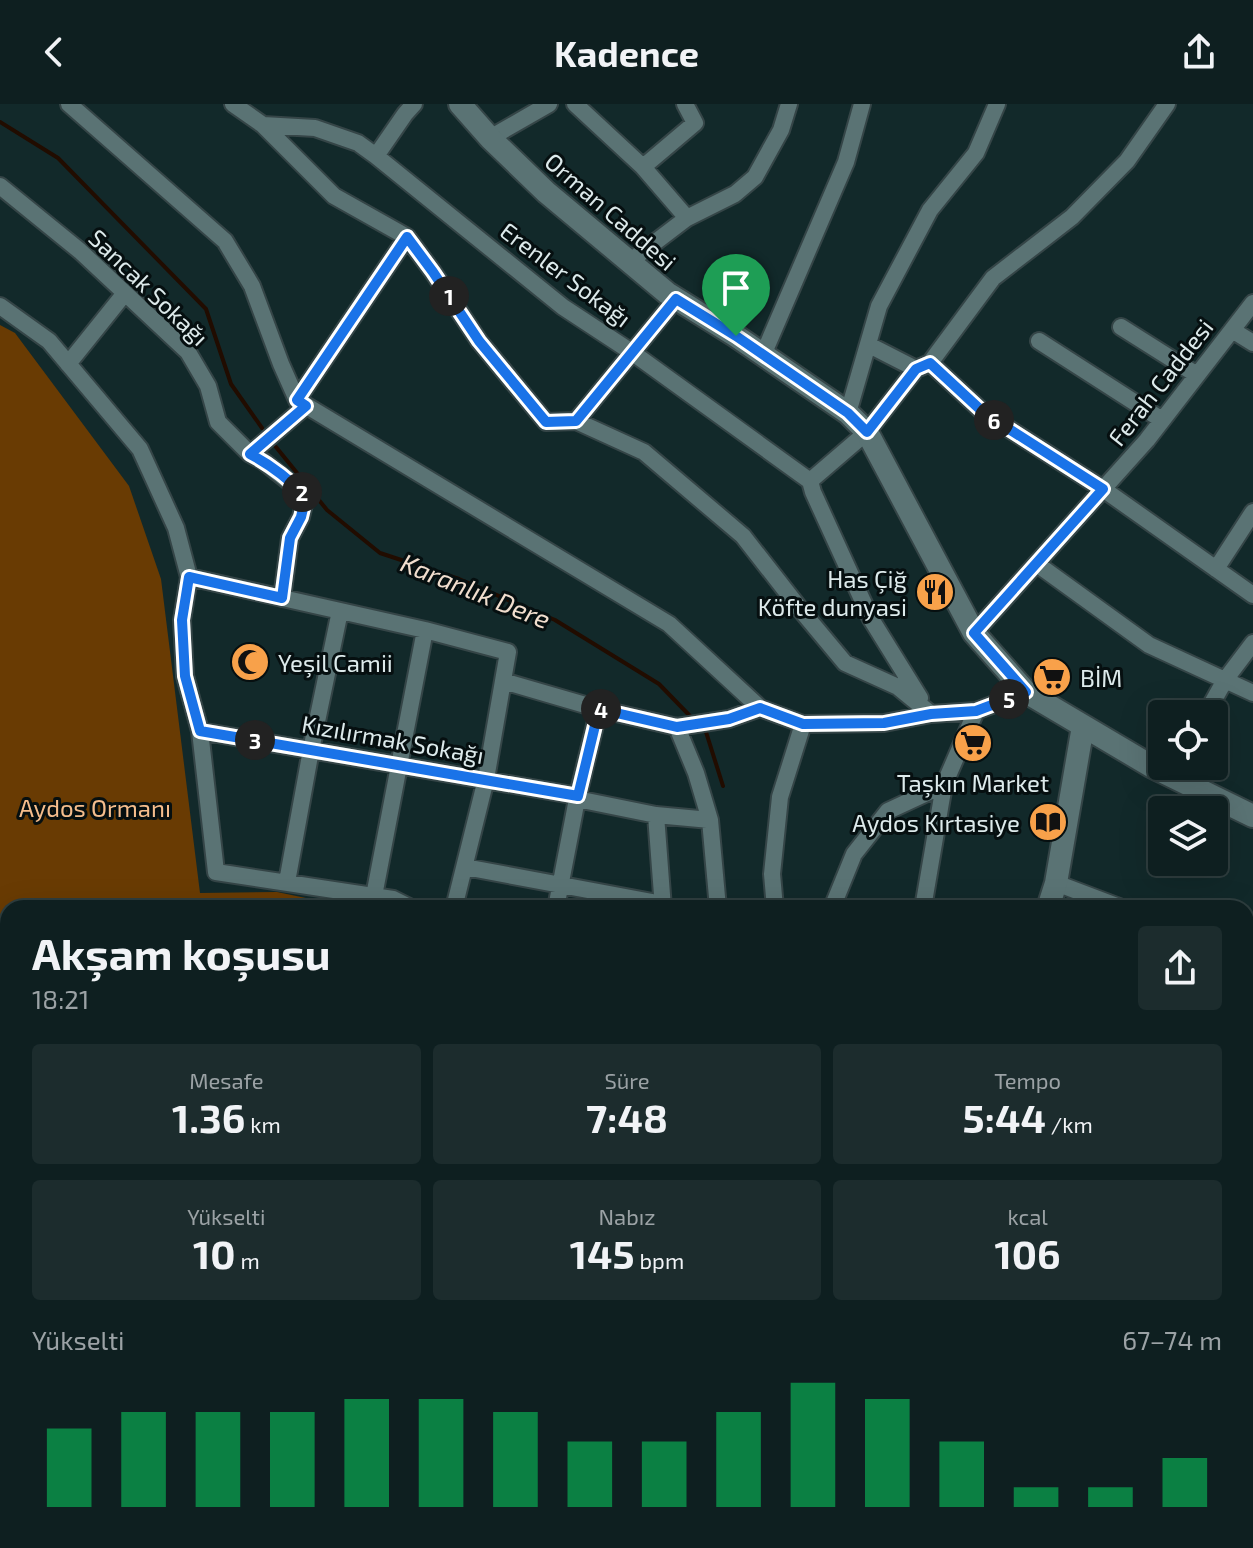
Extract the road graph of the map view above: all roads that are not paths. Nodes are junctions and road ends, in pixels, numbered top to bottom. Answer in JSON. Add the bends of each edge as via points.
{"nodes":[{"id":1,"x":69,"y":104,"type":"edge"},
{"id":2,"x":233,"y":104,"type":"edge"},
{"id":3,"x":414,"y":104,"type":"edge"},
{"id":4,"x":460,"y":104,"type":"edge"},
{"id":5,"x":549,"y":104,"type":"edge"},
{"id":6,"x":575,"y":104,"type":"edge"},
{"id":7,"x":685,"y":104,"type":"edge"},
{"id":8,"x":789,"y":104,"type":"edge"},
{"id":9,"x":862,"y":104,"type":"edge"},
{"id":10,"x":997,"y":104,"type":"edge"},
{"id":11,"x":1167,"y":104,"type":"edge"},
{"id":12,"x":263,"y":125,"type":"junction"},
{"id":13,"x":490,"y":138,"type":"junction"},
{"id":14,"x":376,"y":156,"type":"junction"},
{"id":15,"x":643,"y":167,"type":"junction"},
{"id":16,"x":0,"y":186,"type":"edge"},
{"id":17,"x":687,"y":218,"type":"junction"},
{"id":18,"x":407,"y":237,"type":"junction"},
{"id":19,"x":633,"y":265,"type":"junction"},
{"id":20,"x":125,"y":293,"type":"junction"},
{"id":21,"x":676,"y":299,"type":"junction"},
{"id":22,"x":1253,"y":303,"type":"edge"},
{"id":23,"x":0,"y":306,"type":"edge"},
{"id":24,"x":1121,"y":327,"type":"dead end"},
{"id":25,"x":1232,"y":330,"type":"junction"},
{"id":26,"x":1039,"y":341,"type":"dead end"},
{"id":27,"x":1253,"y":343,"type":"edge"},
{"id":28,"x":869,"y":345,"type":"junction"},
{"id":29,"x":633,"y":353,"type":"junction"},
{"id":30,"x":763,"y":355,"type":"junction"},
{"id":31,"x":68,"y":364,"type":"junction"},
{"id":32,"x":923,"y":366,"type":"junction"},
{"id":33,"x":1197,"y":375,"type":"junction"},
{"id":34,"x":302,"y":403,"type":"junction"},
{"id":35,"x":848,"y":413,"type":"junction"},
{"id":36,"x":1162,"y":420,"type":"junction"},
{"id":37,"x":576,"y":421,"type":"junction"},
{"id":38,"x":867,"y":432,"type":"junction"},
{"id":39,"x":250,"y":454,"type":"junction"},
{"id":40,"x":810,"y":481,"type":"junction"},
{"id":41,"x":1103,"y":489,"type":"junction"},
{"id":42,"x":1253,"y":512,"type":"edge"},
{"id":43,"x":1037,"y":564,"type":"junction"},
{"id":44,"x":1216,"y":569,"type":"junction"},
{"id":45,"x":189,"y":577,"type":"junction"},
{"id":46,"x":1253,"y":595,"type":"edge"},
{"id":47,"x":282,"y":598,"type":"junction"},
{"id":48,"x":340,"y":611,"type":"junction"},
{"id":49,"x":425,"y":630,"type":"junction"},
{"id":50,"x":974,"y":633,"type":"junction"},
{"id":51,"x":1253,"y":643,"type":"edge"},
{"id":52,"x":1225,"y":680,"type":"junction"},
{"id":53,"x":503,"y":681,"type":"junction"},
{"id":54,"x":1026,"y":692,"type":"junction"},
{"id":55,"x":1253,"y":693,"type":"edge"},
{"id":56,"x":1214,"y":700,"type":"edge"},
{"id":57,"x":760,"y":708,"type":"junction"},
{"id":58,"x":599,"y":709,"type":"junction"},
{"id":59,"x":976,"y":711,"type":"junction"},
{"id":60,"x":931,"y":714,"type":"junction"},
{"id":61,"x":803,"y":724,"type":"junction"},
{"id":62,"x":1083,"y":726,"type":"junction"},
{"id":63,"x":677,"y":727,"type":"junction"},
{"id":64,"x":200,"y":731,"type":"junction"},
{"id":65,"x":311,"y":750,"type":"junction"},
{"id":66,"x":1148,"y":764,"type":"edge"},
{"id":67,"x":398,"y":765,"type":"junction"},
{"id":68,"x":486,"y":779,"type":"junction"},
{"id":69,"x":1191,"y":780,"type":"edge"},
{"id":70,"x":944,"y":785,"type":"junction"},
{"id":71,"x":577,"y":797,"type":"junction"},
{"id":72,"x":656,"y":815,"type":"junction"},
{"id":73,"x":1253,"y":816,"type":"edge"},
{"id":74,"x":710,"y":820,"type":"junction"},
{"id":75,"x":465,"y":867,"type":"junction"},
{"id":76,"x":287,"y":882,"type":"junction"},
{"id":77,"x":1056,"y":883,"type":"junction"},
{"id":78,"x":561,"y":885,"type":"junction"},
{"id":79,"x":374,"y":896,"type":"junction"},
{"id":80,"x":395,"y":900,"type":"edge"},
{"id":81,"x":456,"y":900,"type":"edge"},
{"id":82,"x":558,"y":900,"type":"edge"},
{"id":83,"x":634,"y":900,"type":"edge"},
{"id":84,"x":663,"y":900,"type":"edge"},
{"id":85,"x":717,"y":900,"type":"edge"},
{"id":86,"x":774,"y":900,"type":"edge"},
{"id":87,"x":835,"y":900,"type":"edge"},
{"id":88,"x":924,"y":900,"type":"edge"},
{"id":89,"x":1051,"y":900,"type":"edge"},
{"id":90,"x":1101,"y":900,"type":"edge"}],
"edges":[{"from":1,"to":34,"type":"street","via":[[225,241],[252,286]]},
{"from":2,"to":12,"type":"street"},
{"from":3,"to":14,"type":"street"},
{"from":4,"to":13,"type":"street","name":"Orman Caddesi"},
{"from":5,"to":13,"type":"street"},
{"from":6,"to":15,"type":"street"},
{"from":7,"to":15,"type":"street","via":[[695,123]]},
{"from":8,"to":17,"type":"street","via":[[755,177],[735,194]]},
{"from":9,"to":30,"type":"street","via":[[846,162]]},
{"from":10,"to":28,"type":"street","via":[[976,153],[923,223],[879,306]]},
{"from":11,"to":32,"type":"street","via":[[1127,161],[1072,217],[993,278]]},
{"from":12,"to":14,"type":"street","name":"Erenler Sokağı","via":[[315,128],[358,143]]},
{"from":12,"to":18,"type":"street","via":[[334,196]]},
{"from":13,"to":19,"type":"street","name":"Orman Caddesi"},
{"from":14,"to":29,"type":"street","name":"Erenler Sokağı","via":[[563,307]]},
{"from":15,"to":17,"type":"street"},
{"from":16,"to":20,"type":"street","name":"Sancak Sokağı"},
{"from":17,"to":19,"type":"street","via":[[637,256]]},
{"from":18,"to":34,"type":"street"},
{"from":18,"to":37,"type":"street","via":[[479,341],[546,422]]},
{"from":19,"to":21,"type":"street","name":"Orman Caddesi"},
{"from":20,"to":31,"type":"street"},
{"from":20,"to":39,"type":"street","name":"Sancak Sokağı","via":[[188,352],[208,386],[218,422]]},
{"from":21,"to":29,"type":"street"},
{"from":21,"to":30,"type":"street","name":"Orman Caddesi"},
{"from":22,"to":25,"type":"street","name":"Ferah Caddesi"},
{"from":23,"to":31,"type":"street","via":[[49,341]]},
{"from":24,"to":33,"type":"street"},
{"from":25,"to":27,"type":"street"},
{"from":25,"to":33,"type":"street","name":"Ferah Caddesi"},
{"from":26,"to":36,"type":"street"},
{"from":28,"to":32,"type":"street"},
{"from":28,"to":35,"type":"street"},
{"from":29,"to":37,"type":"street"},
{"from":29,"to":40,"type":"street","name":"Erenler Sokağı"},
{"from":30,"to":35,"type":"street","name":"Orman Caddesi"},
{"from":31,"to":45,"type":"street","via":[[140,449],[176,528]]},
{"from":32,"to":38,"type":"street"},
{"from":32,"to":41,"type":"street","via":[[984,413]]},
{"from":33,"to":36,"type":"street","name":"Ferah Caddesi"},
{"from":34,"to":39,"type":"street"},
{"from":34,"to":57,"type":"street","via":[[669,624]]},
{"from":35,"to":38,"type":"street","name":"Orman Caddesi"},
{"from":36,"to":41,"type":"street","name":"Ferah Caddesi"},
{"from":37,"to":60,"type":"street","via":[[644,452],[743,536],[845,663],[898,687]]},
{"from":38,"to":40,"type":"street"},
{"from":38,"to":50,"type":"street","name":"Orman Caddesi"},
{"from":39,"to":47,"type":"street","name":"Sancak Sokağı","via":[[302,492],[305,500],[290,538]]},
{"from":40,"to":60,"type":"street","via":[[871,619]]},
{"from":41,"to":43,"type":"street","name":"Ferah Caddesi"},
{"from":41,"to":44,"type":"street"},
{"from":42,"to":44,"type":"street"},
{"from":43,"to":50,"type":"street","name":"Ferah Caddesi"},
{"from":43,"to":52,"type":"street","via":[[1149,645]]},
{"from":44,"to":46,"type":"street"},
{"from":45,"to":47,"type":"street"},
{"from":45,"to":64,"type":"street","via":[[182,620],[185,676]]},
{"from":47,"to":48,"type":"street"},
{"from":48,"to":49,"type":"street"},
{"from":48,"to":65,"type":"street"},
{"from":49,"to":53,"type":"street","via":[[508,652]]},
{"from":49,"to":67,"type":"street"},
{"from":50,"to":54,"type":"street","name":"Orman Caddesi"},
{"from":51,"to":52,"type":"street"},
{"from":52,"to":55,"type":"street"},
{"from":52,"to":56,"type":"street"},
{"from":53,"to":58,"type":"street"},
{"from":53,"to":68,"type":"street"},
{"from":54,"to":59,"type":"street"},
{"from":54,"to":62,"type":"street","name":"Orman Caddesi"},
{"from":57,"to":61,"type":"street"},
{"from":57,"to":63,"type":"street"},
{"from":58,"to":63,"type":"street"},
{"from":58,"to":71,"type":"street"},
{"from":59,"to":60,"type":"street"},
{"from":59,"to":70,"type":"street"},
{"from":60,"to":61,"type":"street","via":[[884,723]]},
{"from":61,"to":86,"type":"street","via":[[780,797]]},
{"from":62,"to":66,"type":"street","name":"Orman Caddesi"},
{"from":62,"to":77,"type":"street"},
{"from":63,"to":74,"type":"street"},
{"from":64,"to":65,"type":"street","name":"Kızılırmak Sokağı"},
{"from":64,"to":76,"type":"street","via":[[216,872]]},
{"from":65,"to":67,"type":"street","name":"Kızılırmak Sokağı"},
{"from":65,"to":76,"type":"street"},
{"from":67,"to":68,"type":"street","name":"Kızılırmak Sokağı"},
{"from":67,"to":79,"type":"street"},
{"from":68,"to":71,"type":"street","name":"Kızılırmak Sokağı"},
{"from":68,"to":75,"type":"street"},
{"from":69,"to":73,"type":"street","name":"Orman Caddesi"},
{"from":70,"to":87,"type":"street","via":[[888,811],[854,854]]},
{"from":70,"to":88,"type":"street"},
{"from":71,"to":72,"type":"street","name":"Kızılırmak Sokağı"},
{"from":71,"to":78,"type":"street"},
{"from":72,"to":74,"type":"street","name":"Kızılırmak Sokağı"},
{"from":72,"to":84,"type":"street"},
{"from":74,"to":85,"type":"street"},
{"from":75,"to":78,"type":"street"},
{"from":75,"to":81,"type":"street"},
{"from":76,"to":79,"type":"street"},
{"from":77,"to":89,"type":"street"},
{"from":77,"to":90,"type":"street"},
{"from":78,"to":82,"type":"street"},
{"from":78,"to":83,"type":"street"},
{"from":79,"to":80,"type":"street"}]}
